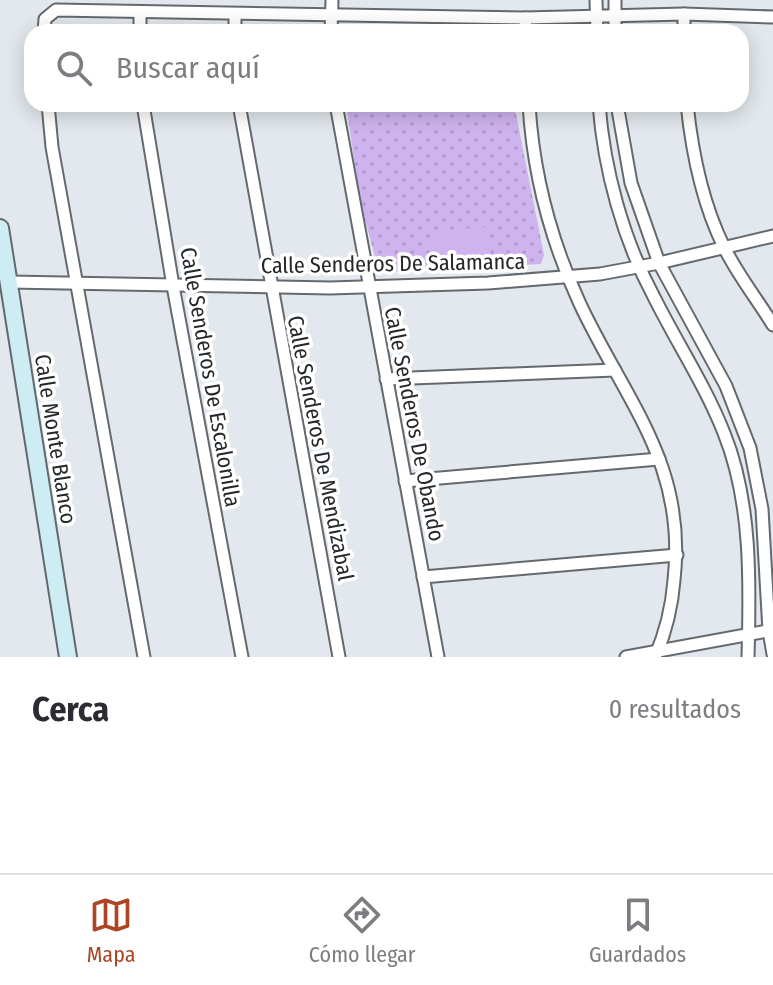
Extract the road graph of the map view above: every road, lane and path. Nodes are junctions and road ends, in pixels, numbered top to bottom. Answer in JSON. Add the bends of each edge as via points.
{"nodes":[{"id":1,"x":332,"y":0,"type":"edge"},
{"id":2,"x":596,"y":0,"type":"edge"},
{"id":3,"x":615,"y":0,"type":"edge"},
{"id":4,"x":140,"y":13,"type":"junction"},
{"id":5,"x":235,"y":14,"type":"junction"},
{"id":6,"x":684,"y":14,"type":"junction"},
{"id":7,"x":616,"y":15,"type":"junction"},
{"id":8,"x":331,"y":16,"type":"junction"},
{"id":9,"x":596,"y":16,"type":"junction"},
{"id":10,"x":773,"y":17,"type":"edge"},
{"id":11,"x":525,"y":18,"type":"junction"},
{"id":12,"x":45,"y":24,"type":"edge"},
{"id":13,"x":140,"y":24,"type":"edge"},
{"id":14,"x":235,"y":24,"type":"edge"},
{"id":15,"x":331,"y":24,"type":"edge"},
{"id":16,"x":525,"y":24,"type":"edge"},
{"id":17,"x":596,"y":24,"type":"edge"},
{"id":18,"x":615,"y":24,"type":"edge"},
{"id":19,"x":684,"y":24,"type":"edge"},
{"id":20,"x":49,"y":112,"type":"edge"},
{"id":21,"x":144,"y":112,"type":"edge"},
{"id":22,"x":240,"y":112,"type":"edge"},
{"id":23,"x":337,"y":112,"type":"edge"},
{"id":24,"x":530,"y":112,"type":"edge"},
{"id":25,"x":600,"y":112,"type":"edge"},
{"id":26,"x":618,"y":112,"type":"edge"},
{"id":27,"x":688,"y":112,"type":"edge"},
{"id":28,"x":0,"y":228,"type":"edge"},
{"id":29,"x":773,"y":236,"type":"edge"},
{"id":30,"x":724,"y":248,"type":"junction"},
{"id":31,"x":659,"y":263,"type":"junction"},
{"id":32,"x":639,"y":267,"type":"junction"},
{"id":33,"x":569,"y":278,"type":"junction"},
{"id":34,"x":10,"y":282,"type":"junction"},
{"id":35,"x":77,"y":284,"type":"junction"},
{"id":36,"x":173,"y":286,"type":"junction"},
{"id":37,"x":271,"y":287,"type":"junction"},
{"id":38,"x":369,"y":287,"type":"junction"},
{"id":39,"x":773,"y":325,"type":"edge"},
{"id":40,"x":615,"y":370,"type":"junction"},
{"id":41,"x":386,"y":379,"type":"junction"},
{"id":42,"x":659,"y":459,"type":"junction"},
{"id":43,"x":405,"y":481,"type":"junction"},
{"id":44,"x":677,"y":555,"type":"junction"},
{"id":45,"x":423,"y":577,"type":"junction"},
{"id":46,"x":771,"y":630,"type":"edge"},
{"id":47,"x":749,"y":636,"type":"junction"},
{"id":48,"x":773,"y":654,"type":"edge"},
{"id":49,"x":656,"y":655,"type":"edge"},
{"id":50,"x":68,"y":657,"type":"edge"},
{"id":51,"x":144,"y":657,"type":"edge"},
{"id":52,"x":242,"y":657,"type":"edge"},
{"id":53,"x":339,"y":657,"type":"edge"},
{"id":54,"x":438,"y":657,"type":"edge"},
{"id":55,"x":626,"y":657,"type":"edge"},
{"id":56,"x":748,"y":657,"type":"edge"}],
"edges":[{"from":1,"to":8,"type":"street"},
{"from":2,"to":9,"type":"street"},
{"from":3,"to":7,"type":"street"},
{"from":4,"to":5,"type":"street"},
{"from":4,"to":12,"type":"street","via":[[56,10],[47,14]]},
{"from":4,"to":13,"type":"street"},
{"from":5,"to":8,"type":"street"},
{"from":5,"to":14,"type":"street"},
{"from":6,"to":7,"type":"street"},
{"from":6,"to":10,"type":"street"},
{"from":6,"to":19,"type":"street"},
{"from":7,"to":9,"type":"street"},
{"from":7,"to":18,"type":"street"},
{"from":8,"to":11,"type":"street"},
{"from":8,"to":15,"type":"street"},
{"from":9,"to":11,"type":"street"},
{"from":9,"to":17,"type":"street"},
{"from":11,"to":16,"type":"street"},
{"from":20,"to":35,"type":"street"},
{"from":21,"to":36,"type":"street","name":"Calle Senderos De Escalonilla"},
{"from":22,"to":37,"type":"street","name":"Calle Senderos De Mendizabal"},
{"from":23,"to":38,"type":"street","name":"Calle Senderos De Obando"},
{"from":24,"to":33,"type":"street","via":[[542,197]]},
{"from":25,"to":32,"type":"street","via":[[613,187]]},
{"from":26,"to":31,"type":"street","via":[[631,183]]},
{"from":27,"to":30,"type":"street","via":[[699,176]]},
{"from":28,"to":34,"type":"main road","name":"Calle Monte Blanco"},
{"from":29,"to":30,"type":"street","name":"Calle Senderos De Salamanca"},
{"from":30,"to":31,"type":"street","name":"Calle Senderos De Salamanca"},
{"from":30,"to":39,"type":"street"},
{"from":31,"to":32,"type":"street","name":"Calle Senderos De Salamanca"},
{"from":31,"to":46,"type":"street","via":[[726,386],[750,448],[762,509]]},
{"from":32,"to":33,"type":"street","name":"Calle Senderos De Salamanca"},
{"from":32,"to":47,"type":"street","via":[[706,393],[733,460],[744,517]]},
{"from":33,"to":38,"type":"street","name":"Calle Senderos De Salamanca"},
{"from":33,"to":40,"type":"street"},
{"from":34,"to":35,"type":"street","name":"Calle Senderos De Salamanca"},
{"from":34,"to":50,"type":"main road","name":"Calle Monte Blanco"},
{"from":35,"to":36,"type":"street","name":"Calle Senderos De Salamanca"},
{"from":35,"to":51,"type":"street"},
{"from":36,"to":37,"type":"street","name":"Calle Senderos De Salamanca"},
{"from":36,"to":52,"type":"street","name":"Calle Senderos De Escalonilla"},
{"from":37,"to":38,"type":"street","name":"Calle Senderos De Salamanca"},
{"from":37,"to":53,"type":"street","name":"Calle Senderos De Mendizabal"},
{"from":38,"to":41,"type":"street","name":"Calle Senderos De Obando"},
{"from":40,"to":41,"type":"street"},
{"from":40,"to":42,"type":"street"},
{"from":41,"to":43,"type":"street","name":"Calle Senderos De Obando"},
{"from":42,"to":43,"type":"street"},
{"from":42,"to":44,"type":"street","via":[[674,508]]},
{"from":43,"to":45,"type":"street","name":"Calle Senderos De Obando"},
{"from":44,"to":45,"type":"street"},
{"from":44,"to":49,"type":"street"},
{"from":45,"to":54,"type":"street","name":"Calle Senderos De Obando"},
{"from":46,"to":47,"type":"street"},
{"from":46,"to":48,"type":"street"},
{"from":47,"to":49,"type":"street"},
{"from":47,"to":56,"type":"street"},
{"from":49,"to":55,"type":"street"}]}
